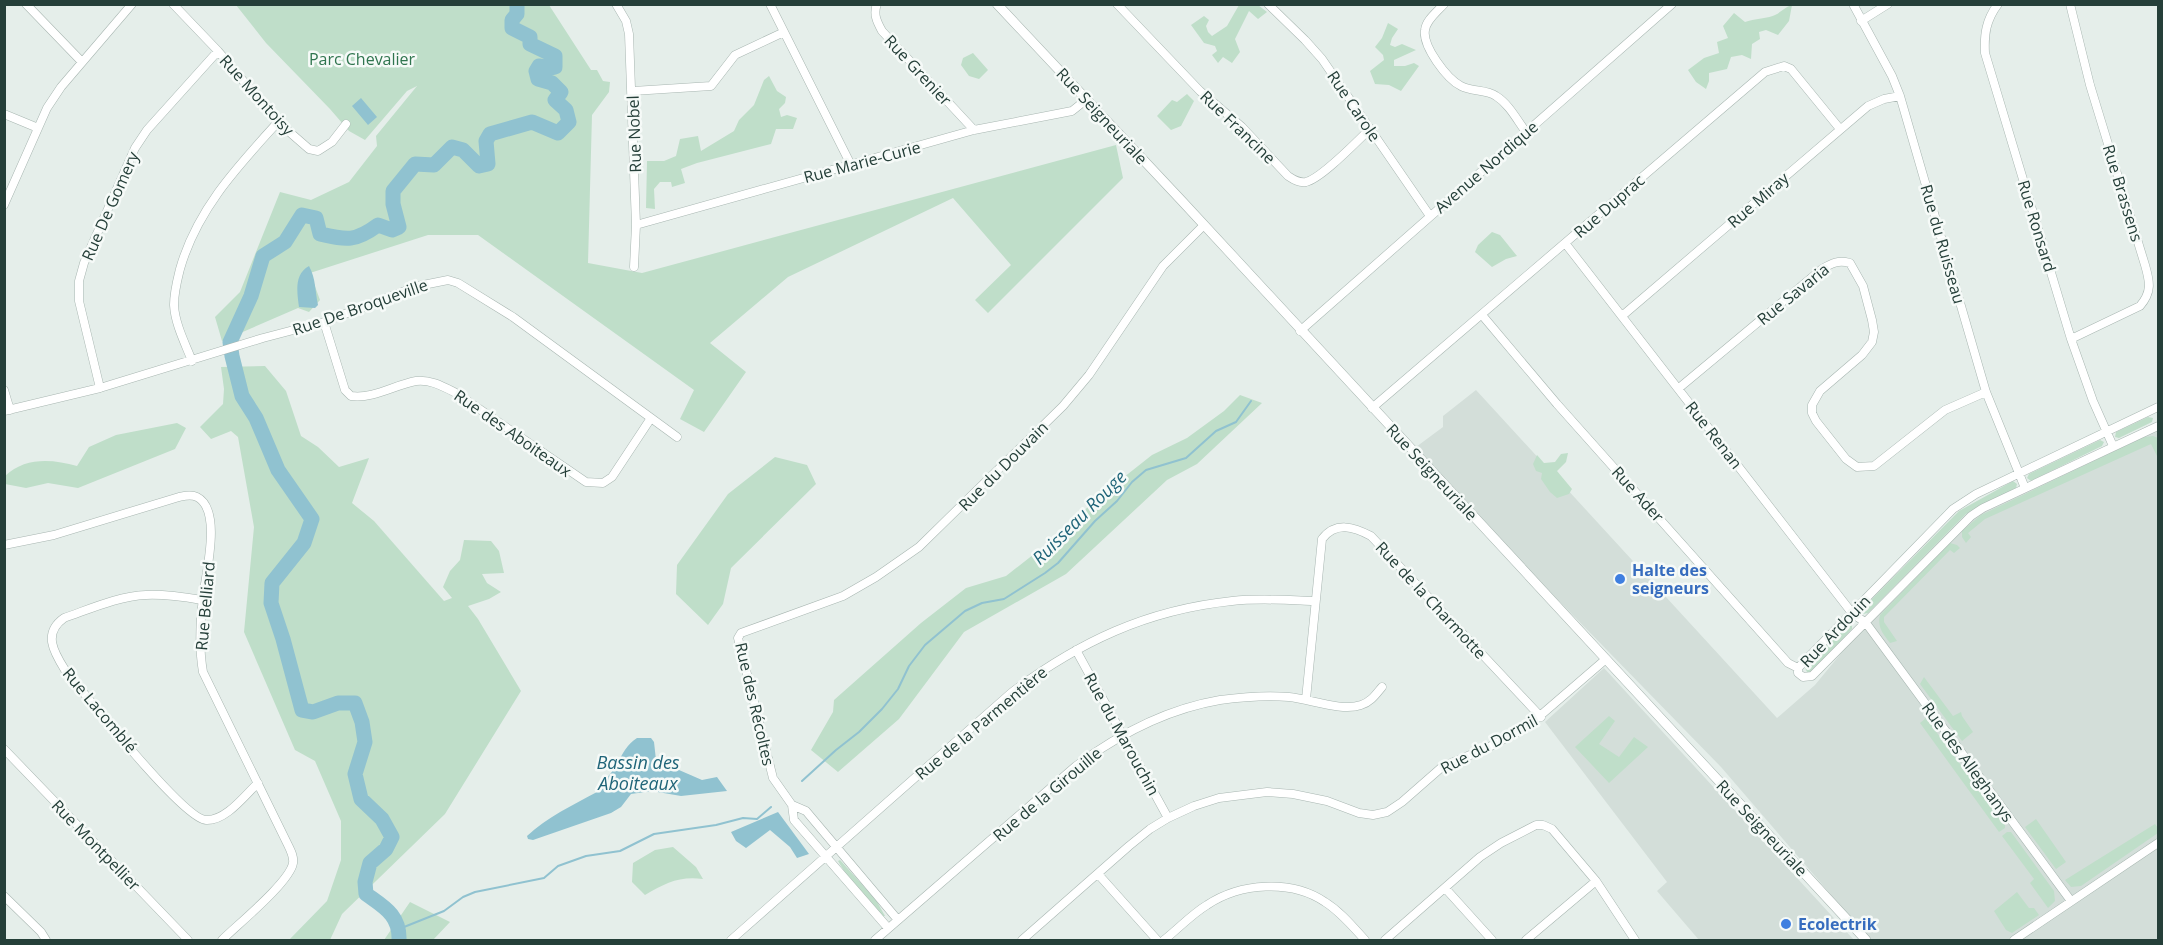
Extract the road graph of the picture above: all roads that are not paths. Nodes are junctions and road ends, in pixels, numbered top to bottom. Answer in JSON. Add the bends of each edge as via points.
{"nodes":[{"id":1,"x":26,"y":4,"type":"edge"},
{"id":2,"x":132,"y":4,"type":"edge"},
{"id":3,"x":173,"y":4,"type":"edge"},
{"id":4,"x":616,"y":4,"type":"edge"},
{"id":5,"x":770,"y":4,"type":"edge"},
{"id":6,"x":877,"y":4,"type":"edge"},
{"id":7,"x":997,"y":4,"type":"edge"},
{"id":8,"x":1118,"y":4,"type":"edge"},
{"id":9,"x":1268,"y":4,"type":"edge"},
{"id":10,"x":1444,"y":4,"type":"edge"},
{"id":11,"x":1672,"y":4,"type":"edge"},
{"id":12,"x":1853,"y":4,"type":"edge"},
{"id":13,"x":1888,"y":4,"type":"edge"},
{"id":14,"x":1998,"y":4,"type":"edge"},
{"id":15,"x":2070,"y":4,"type":"edge"},
{"id":16,"x":1861,"y":21,"type":"junction"},
{"id":17,"x":784,"y":32,"type":"junction"},
{"id":18,"x":218,"y":51,"type":"junction"},
{"id":19,"x":82,"y":62,"type":"junction"},
{"id":20,"x":633,"y":91,"type":"junction"},
{"id":21,"x":1900,"y":96,"type":"junction"},
{"id":22,"x":1087,"y":99,"type":"junction"},
{"id":23,"x":4,"y":114,"type":"edge"},
{"id":24,"x":279,"y":122,"type":"junction"},
{"id":25,"x":346,"y":124,"type":"dead end"},
{"id":26,"x":38,"y":128,"type":"junction"},
{"id":27,"x":1370,"y":129,"type":"junction"},
{"id":28,"x":1840,"y":129,"type":"junction"},
{"id":29,"x":974,"y":130,"type":"junction"},
{"id":30,"x":1526,"y":132,"type":"junction"},
{"id":31,"x":851,"y":165,"type":"junction"},
{"id":32,"x":4,"y":205,"type":"edge"},
{"id":33,"x":1430,"y":216,"type":"junction"},
{"id":34,"x":636,"y":225,"type":"junction"},
{"id":35,"x":1204,"y":225,"type":"junction"},
{"id":36,"x":1565,"y":243,"type":"junction"},
{"id":37,"x":634,"y":267,"type":"dead end"},
{"id":38,"x":1482,"y":315,"type":"junction"},
{"id":39,"x":1622,"y":316,"type":"junction"},
{"id":40,"x":324,"y":322,"type":"junction"},
{"id":41,"x":1300,"y":331,"type":"junction"},
{"id":42,"x":2071,"y":339,"type":"junction"},
{"id":43,"x":192,"y":361,"type":"junction"},
{"id":44,"x":100,"y":388,"type":"junction"},
{"id":45,"x":1679,"y":388,"type":"junction"},
{"id":46,"x":4,"y":390,"type":"edge"},
{"id":47,"x":1986,"y":392,"type":"junction"},
{"id":48,"x":1372,"y":408,"type":"junction"},
{"id":49,"x":2157,"y":410,"type":"edge"},
{"id":50,"x":7,"y":411,"type":"edge"},
{"id":51,"x":651,"y":418,"type":"junction"},
{"id":52,"x":2158,"y":426,"type":"edge"},
{"id":53,"x":2106,"y":431,"type":"junction"},
{"id":54,"x":677,"y":437,"type":"dead end"},
{"id":55,"x":2113,"y":446,"type":"junction"},
{"id":56,"x":2018,"y":474,"type":"junction"},
{"id":57,"x":2025,"y":488,"type":"junction"},
{"id":58,"x":4,"y":545,"type":"edge"},
{"id":59,"x":202,"y":600,"type":"junction"},
{"id":60,"x":1314,"y":602,"type":"junction"},
{"id":61,"x":1852,"y":613,"type":"junction"},
{"id":62,"x":1866,"y":623,"type":"junction"},
{"id":63,"x":741,"y":633,"type":"joint"},
{"id":64,"x":1076,"y":650,"type":"junction"},
{"id":65,"x":1606,"y":659,"type":"junction"},
{"id":66,"x":1798,"y":668,"type":"junction"},
{"id":67,"x":1382,"y":687,"type":"dead end"},
{"id":68,"x":1306,"y":699,"type":"junction"},
{"id":69,"x":1541,"y":717,"type":"junction"},
{"id":70,"x":1122,"y":735,"type":"junction"},
{"id":71,"x":4,"y":749,"type":"edge"},
{"id":72,"x":258,"y":783,"type":"junction"},
{"id":73,"x":792,"y":805,"type":"junction"},
{"id":74,"x":1168,"y":818,"type":"junction"},
{"id":75,"x":2158,"y":843,"type":"edge"},
{"id":76,"x":836,"y":848,"type":"junction"},
{"id":77,"x":825,"y":857,"type":"junction"},
{"id":78,"x":1098,"y":874,"type":"junction"},
{"id":79,"x":1596,"y":881,"type":"junction"},
{"id":80,"x":1445,"y":888,"type":"junction"},
{"id":81,"x":4,"y":896,"type":"edge"},
{"id":82,"x":2071,"y":901,"type":"junction"},
{"id":83,"x":898,"y":920,"type":"junction"},
{"id":84,"x":888,"y":928,"type":"junction"},
{"id":85,"x":45,"y":940,"type":"edge"},
{"id":86,"x":188,"y":940,"type":"edge"},
{"id":87,"x":222,"y":940,"type":"edge"},
{"id":88,"x":731,"y":940,"type":"edge"},
{"id":89,"x":875,"y":940,"type":"edge"},
{"id":90,"x":1022,"y":940,"type":"edge"},
{"id":91,"x":1157,"y":940,"type":"edge"},
{"id":92,"x":1164,"y":940,"type":"edge"},
{"id":93,"x":1365,"y":940,"type":"edge"},
{"id":94,"x":1384,"y":940,"type":"edge"},
{"id":95,"x":1492,"y":940,"type":"edge"},
{"id":96,"x":1526,"y":940,"type":"edge"},
{"id":97,"x":1635,"y":940,"type":"edge"},
{"id":98,"x":1866,"y":940,"type":"edge"},
{"id":99,"x":2014,"y":940,"type":"edge"}],
"edges":[{"from":1,"to":19,"type":"street"},
{"from":2,"to":19,"type":"street"},
{"from":3,"to":18,"type":"street","name":"Rue Montoisy"},
{"from":4,"to":20,"type":"street","name":"Rue Nobel","via":[[629,34]]},
{"from":5,"to":17,"type":"street"},
{"from":6,"to":29,"type":"street","name":"Rue Grenier","via":[[876,21],[882,31]]},
{"from":7,"to":22,"type":"street","name":"Rue Seigneuriale"},
{"from":8,"to":27,"type":"street","name":"Rue Francine","via":[[1200,91],[1295,181],[1304,183],[1319,174]]},
{"from":9,"to":27,"type":"street","name":"Rue Carole","via":[[1322,59]]},
{"from":10,"to":30,"type":"street","via":[[1424,32],[1430,53],[1462,87],[1496,96]]},
{"from":11,"to":30,"type":"street","name":"Avenue Nordique"},
{"from":12,"to":16,"type":"street","name":"Rue du Ruisseau"},
{"from":13,"to":16,"type":"street"},
{"from":14,"to":42,"type":"street","name":"Rue Ronsard","via":[[1984,34],[1986,53]]},
{"from":15,"to":42,"type":"street","name":"Rue Brassens","via":[[2149,289],[2140,306]]},
{"from":16,"to":21,"type":"street","name":"Rue du Ruisseau"},
{"from":17,"to":20,"type":"street","via":[[735,55],[711,86]]},
{"from":17,"to":31,"type":"street"},
{"from":18,"to":24,"type":"street","name":"Rue Montoisy"},
{"from":18,"to":44,"type":"street","name":"Rue De Gomery","via":[[135,148],[84,263],[79,281],[80,301]]},
{"from":19,"to":26,"type":"street","via":[[46,108]]},
{"from":20,"to":34,"type":"street","name":"Rue Nobel"},
{"from":21,"to":28,"type":"street","name":"Rue Miray","via":[[1868,106]]},
{"from":21,"to":47,"type":"street","name":"Rue du Ruisseau"},
{"from":22,"to":29,"type":"street","name":"Rue Marie-Curie","via":[[1072,111]]},
{"from":22,"to":35,"type":"street","name":"Rue Seigneuriale"},
{"from":23,"to":26,"type":"street"},
{"from":24,"to":25,"type":"street","name":"Rue Montoisy","via":[[309,149],[318,151],[332,142]]},
{"from":24,"to":43,"type":"street","via":[[228,177],[203,213],[184,256],[174,306]]},
{"from":26,"to":32,"type":"street"},
{"from":27,"to":33,"type":"street","name":"Rue Carole"},
{"from":28,"to":36,"type":"street","name":"Rue Duprac","via":[[1791,69],[1776,67],[1765,72]]},
{"from":28,"to":39,"type":"street","name":"Rue Miray"},
{"from":29,"to":31,"type":"street","name":"Rue Marie-Curie"},
{"from":30,"to":33,"type":"street","name":"Avenue Nordique"},
{"from":31,"to":34,"type":"street","name":"Rue Marie-Curie"},
{"from":33,"to":41,"type":"street","name":"Avenue Nordique"},
{"from":34,"to":37,"type":"street","name":"Rue Nobel"},
{"from":35,"to":41,"type":"street","name":"Rue Seigneuriale"},
{"from":35,"to":63,"type":"street","name":"Rue du Douvain","via":[[1163,266],[1089,375],[1063,406],[919,547],[843,596]]},
{"from":36,"to":38,"type":"street","name":"Rue Duprac"},
{"from":36,"to":39,"type":"street","name":"Rue Renan"},
{"from":38,"to":48,"type":"street","name":"Rue Duprac"},
{"from":38,"to":66,"type":"street","name":"Rue Ader","via":[[1788,663]]},
{"from":39,"to":45,"type":"street","name":"Rue Renan"},
{"from":40,"to":43,"type":"street","name":"Rue De Broqueville"},
{"from":40,"to":51,"type":"street","name":"Rue De Broqueville","via":[[418,286],[442,281],[459,283],[513,317]]},
{"from":40,"to":51,"type":"street","name":"Rue des Aboiteaux","via":[[345,390],[351,396],[368,396],[416,381],[441,385],[586,482],[603,483],[612,477]]},
{"from":41,"to":48,"type":"street","name":"Rue Seigneuriale"},
{"from":42,"to":53,"type":"street","name":"Rue Ronsard"},
{"from":43,"to":44,"type":"street","name":"Rue De Broqueville"},
{"from":44,"to":50,"type":"street","name":"Rue De Broqueville"},
{"from":45,"to":47,"type":"street","name":"Rue Savaria","via":[[1822,269],[1841,261],[1850,263],[1863,286],[1874,332],[1862,355],[1820,391],[1812,413],[1846,459],[1857,467],[1874,466],[1945,410]]},
{"from":45,"to":61,"type":"street","name":"Rue Renan"},
{"from":46,"to":50,"type":"street"},
{"from":47,"to":56,"type":"street","name":"Rue du Ruisseau"},
{"from":48,"to":65,"type":"street","name":"Rue Seigneuriale"},
{"from":49,"to":53,"type":"street","name":"Rue Ardouin"},
{"from":51,"to":54,"type":"street","name":"Rue De Broqueville"},
{"from":52,"to":55,"type":"street","name":"Rue Ardouin"},
{"from":53,"to":55,"type":"street","name":"Rue Ronsard"},
{"from":53,"to":56,"type":"street","name":"Rue Ardouin"},
{"from":55,"to":57,"type":"street","name":"Rue Ardouin"},
{"from":56,"to":57,"type":"street","name":"Rue du Ruisseau"},
{"from":56,"to":61,"type":"street","name":"Rue Ardouin","via":[[1953,509]]},
{"from":57,"to":62,"type":"street","name":"Rue Ardouin","via":[[1971,516]]},
{"from":58,"to":59,"type":"street","name":"Rue Belliard","via":[[54,535],[178,497],[198,497],[211,523],[212,536]]},
{"from":59,"to":72,"type":"street","name":"Rue Belliard","via":[[203,672]]},
{"from":59,"to":72,"type":"street","name":"Rue Lacomblé","via":[[144,595],[124,598],[64,618],[52,631],[52,644],[65,670],[188,811],[205,820],[214,819]]},
{"from":60,"to":64,"type":"street","name":"Rue de la Parmentière","via":[[1233,601],[1186,608],[1123,626]]},
{"from":60,"to":68,"type":"street","name":"Rue de la Charmotte"},
{"from":60,"to":69,"type":"street","name":"Rue de la Charmotte","via":[[1322,538],[1337,527],[1358,529],[1371,536]]},
{"from":61,"to":62,"type":"street","name":"Rue Renan"},
{"from":61,"to":66,"type":"street","name":"Rue Ardouin"},
{"from":62,"to":66,"type":"street","name":"Rue Ardouin","via":[[1812,676],[1803,677]]},
{"from":62,"to":82,"type":"street","name":"Rue des Alleghanys"},
{"from":63,"to":73,"type":"street","name":"Rue des Récoltes","via":[[738,638],[773,778]]},
{"from":64,"to":70,"type":"street","name":"Rue du Marouchin"},
{"from":64,"to":76,"type":"street","name":"Rue de la Parmentière","via":[[1011,693]]},
{"from":65,"to":69,"type":"street","name":"Rue du Dormil"},
{"from":65,"to":98,"type":"street","name":"Rue Seigneuriale"},
{"from":67,"to":68,"type":"street","name":"Rue de la Girouille","via":[[1371,700],[1352,707]]},
{"from":68,"to":70,"type":"street","name":"Rue de la Girouille","via":[[1221,700],[1170,714]]},
{"from":69,"to":74,"type":"street","name":"Rue du Dormil","via":[[1489,747],[1442,767],[1387,812],[1359,813],[1327,801],[1267,792],[1219,798]]},
{"from":70,"to":74,"type":"street","name":"Rue du Marouchin"},
{"from":70,"to":83,"type":"street","name":"Rue de la Girouille","via":[[1076,766]]},
{"from":71,"to":86,"type":"street","name":"Rue Montpellier"},
{"from":72,"to":87,"type":"street","name":"Rue Belliard","via":[[293,863],[288,876]]},
{"from":73,"to":76,"type":"street","name":"Rue des Récoltes","via":[[806,811]]},
{"from":73,"to":77,"type":"street","name":"Rue des Récoltes","via":[[794,820]]},
{"from":74,"to":78,"type":"street","name":"Rue du Dormil"},
{"from":75,"to":82,"type":"street"},
{"from":76,"to":77,"type":"street","name":"Rue de la Parmentière"},
{"from":76,"to":83,"type":"street","name":"Rue des Récoltes"},
{"from":77,"to":84,"type":"street","name":"Rue des Récoltes"},
{"from":77,"to":88,"type":"street","name":"Rue de la Parmentière"},
{"from":78,"to":90,"type":"street","name":"Rue du Dormil"},
{"from":78,"to":91,"type":"street"},
{"from":79,"to":80,"type":"street","via":[[1552,829],[1536,825],[1494,848]]},
{"from":79,"to":96,"type":"street"},
{"from":79,"to":97,"type":"street"},
{"from":80,"to":94,"type":"street"},
{"from":80,"to":95,"type":"street"},
{"from":81,"to":85,"type":"street"},
{"from":82,"to":99,"type":"street"},
{"from":83,"to":84,"type":"street","name":"Rue de la Girouille"},
{"from":84,"to":89,"type":"street","name":"Rue de la Girouille"},
{"from":92,"to":93,"type":"street","via":[[1205,905],[1240,889],[1258,887],[1301,891],[1324,901]]}]}
